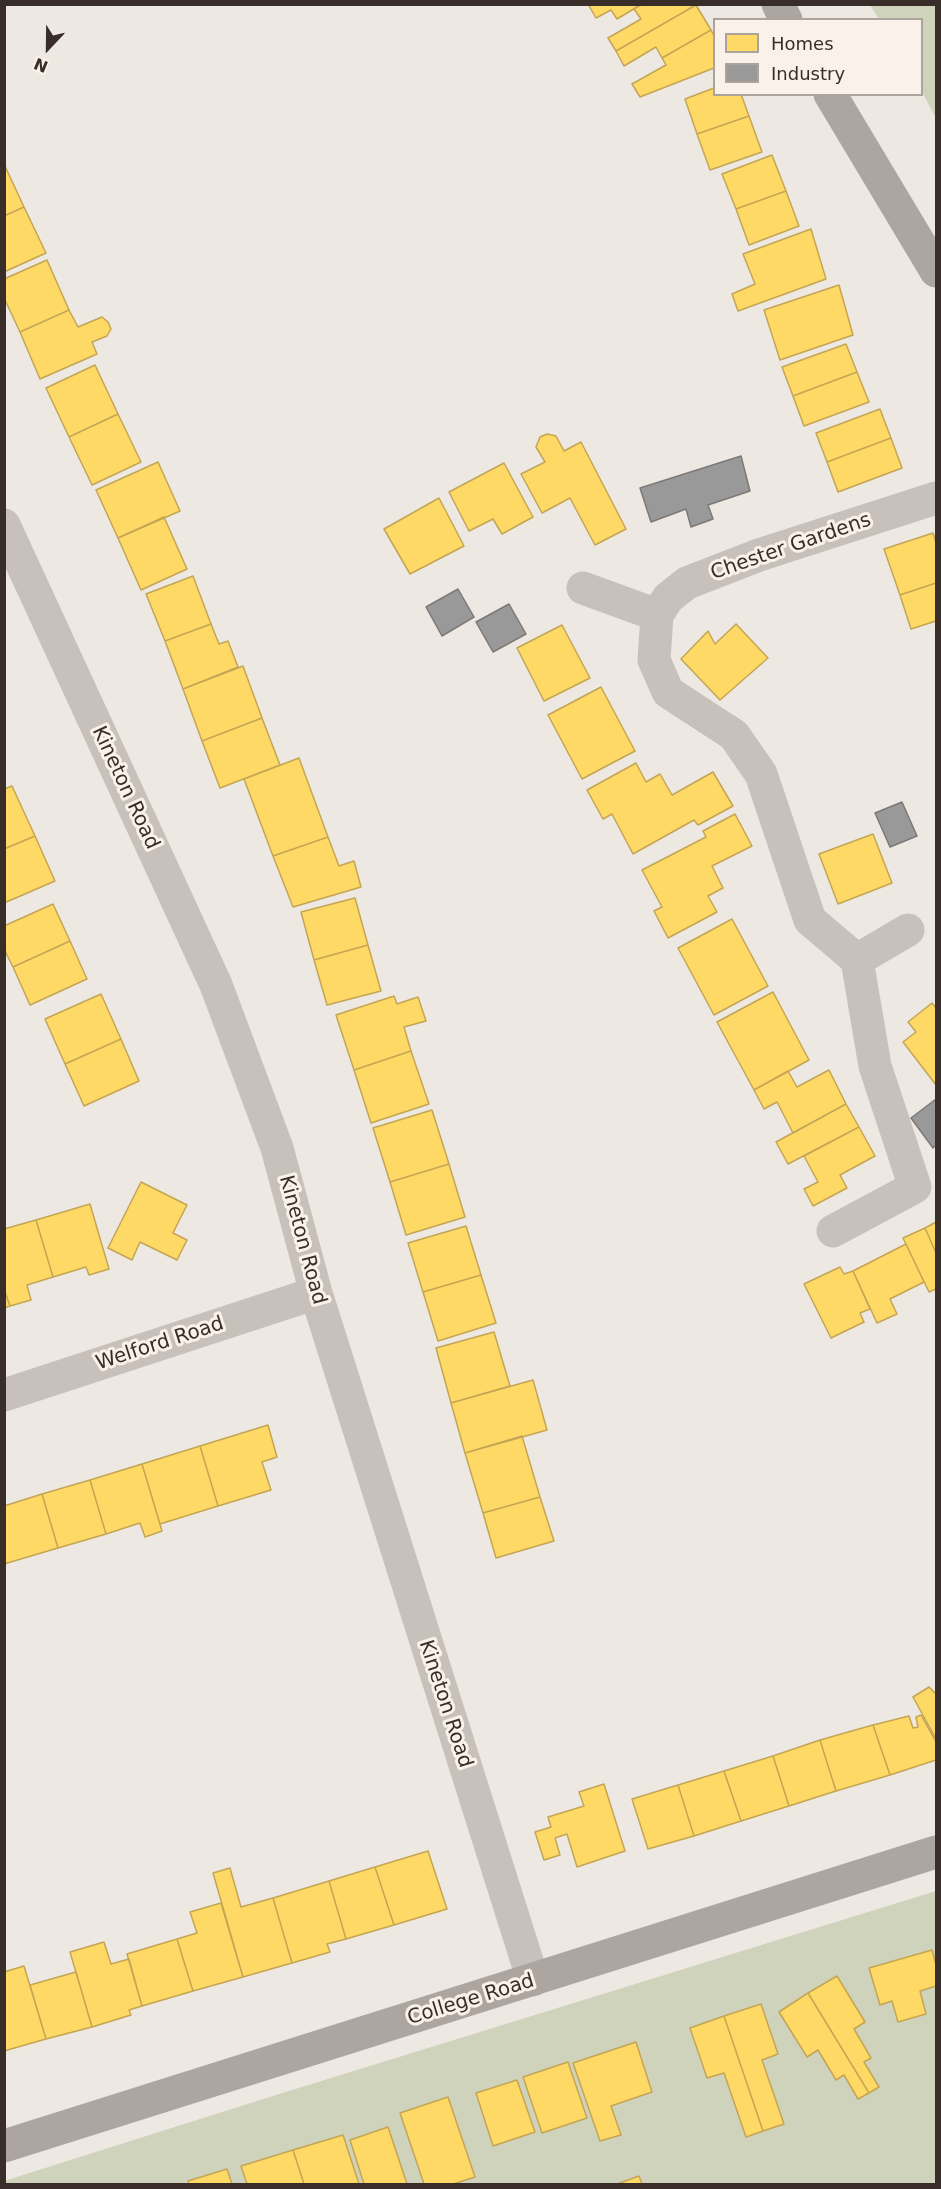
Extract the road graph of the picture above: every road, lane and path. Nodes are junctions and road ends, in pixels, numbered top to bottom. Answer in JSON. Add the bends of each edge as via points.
{"nodes":[{"id":1,"x":778,"y":4,"type":"edge"},
{"id":2,"x":785,"y":18,"type":"edge"},
{"id":3,"x":831,"y":96,"type":"edge"},
{"id":4,"x":936,"y":271,"type":"edge"},
{"id":5,"x":936,"y":498,"type":"edge"},
{"id":6,"x":4,"y":525,"type":"edge"},
{"id":7,"x":583,"y":588,"type":"dead end"},
{"id":8,"x":657,"y":615,"type":"junction"},
{"id":9,"x":908,"y":930,"type":"dead end"},
{"id":10,"x":857,"y":960,"type":"junction"},
{"id":11,"x":833,"y":1231,"type":"dead end"},
{"id":12,"x":316,"y":1293,"type":"junction"},
{"id":13,"x":4,"y":1395,"type":"edge"},
{"id":14,"x":936,"y":1852,"type":"edge"},
{"id":15,"x":532,"y":1980,"type":"junction"},
{"id":16,"x":4,"y":2146,"type":"edge"}],
"edges":[{"from":1,"to":2,"type":"highway"},
{"from":3,"to":4,"type":"highway"},
{"from":5,"to":8,"type":"street","name":"Chester Gardens","via":[[759,555],[687,583],[668,598]]},
{"from":6,"to":12,"type":"street","name":"Kineton Road","via":[[216,985],[277,1149]]},
{"from":7,"to":8,"type":"street"},
{"from":8,"to":10,"type":"street","via":[[654,660],[668,692],[734,735],[761,774],[810,920]]},
{"from":9,"to":10,"type":"street"},
{"from":10,"to":11,"type":"street","via":[[875,1066],[915,1187]]},
{"from":12,"to":13,"type":"street","name":"Welford Road"},
{"from":12,"to":15,"type":"street","name":"Kineton Road"},
{"from":14,"to":15,"type":"main road","name":"College Road"},
{"from":15,"to":16,"type":"main road","name":"College Road"}]}
